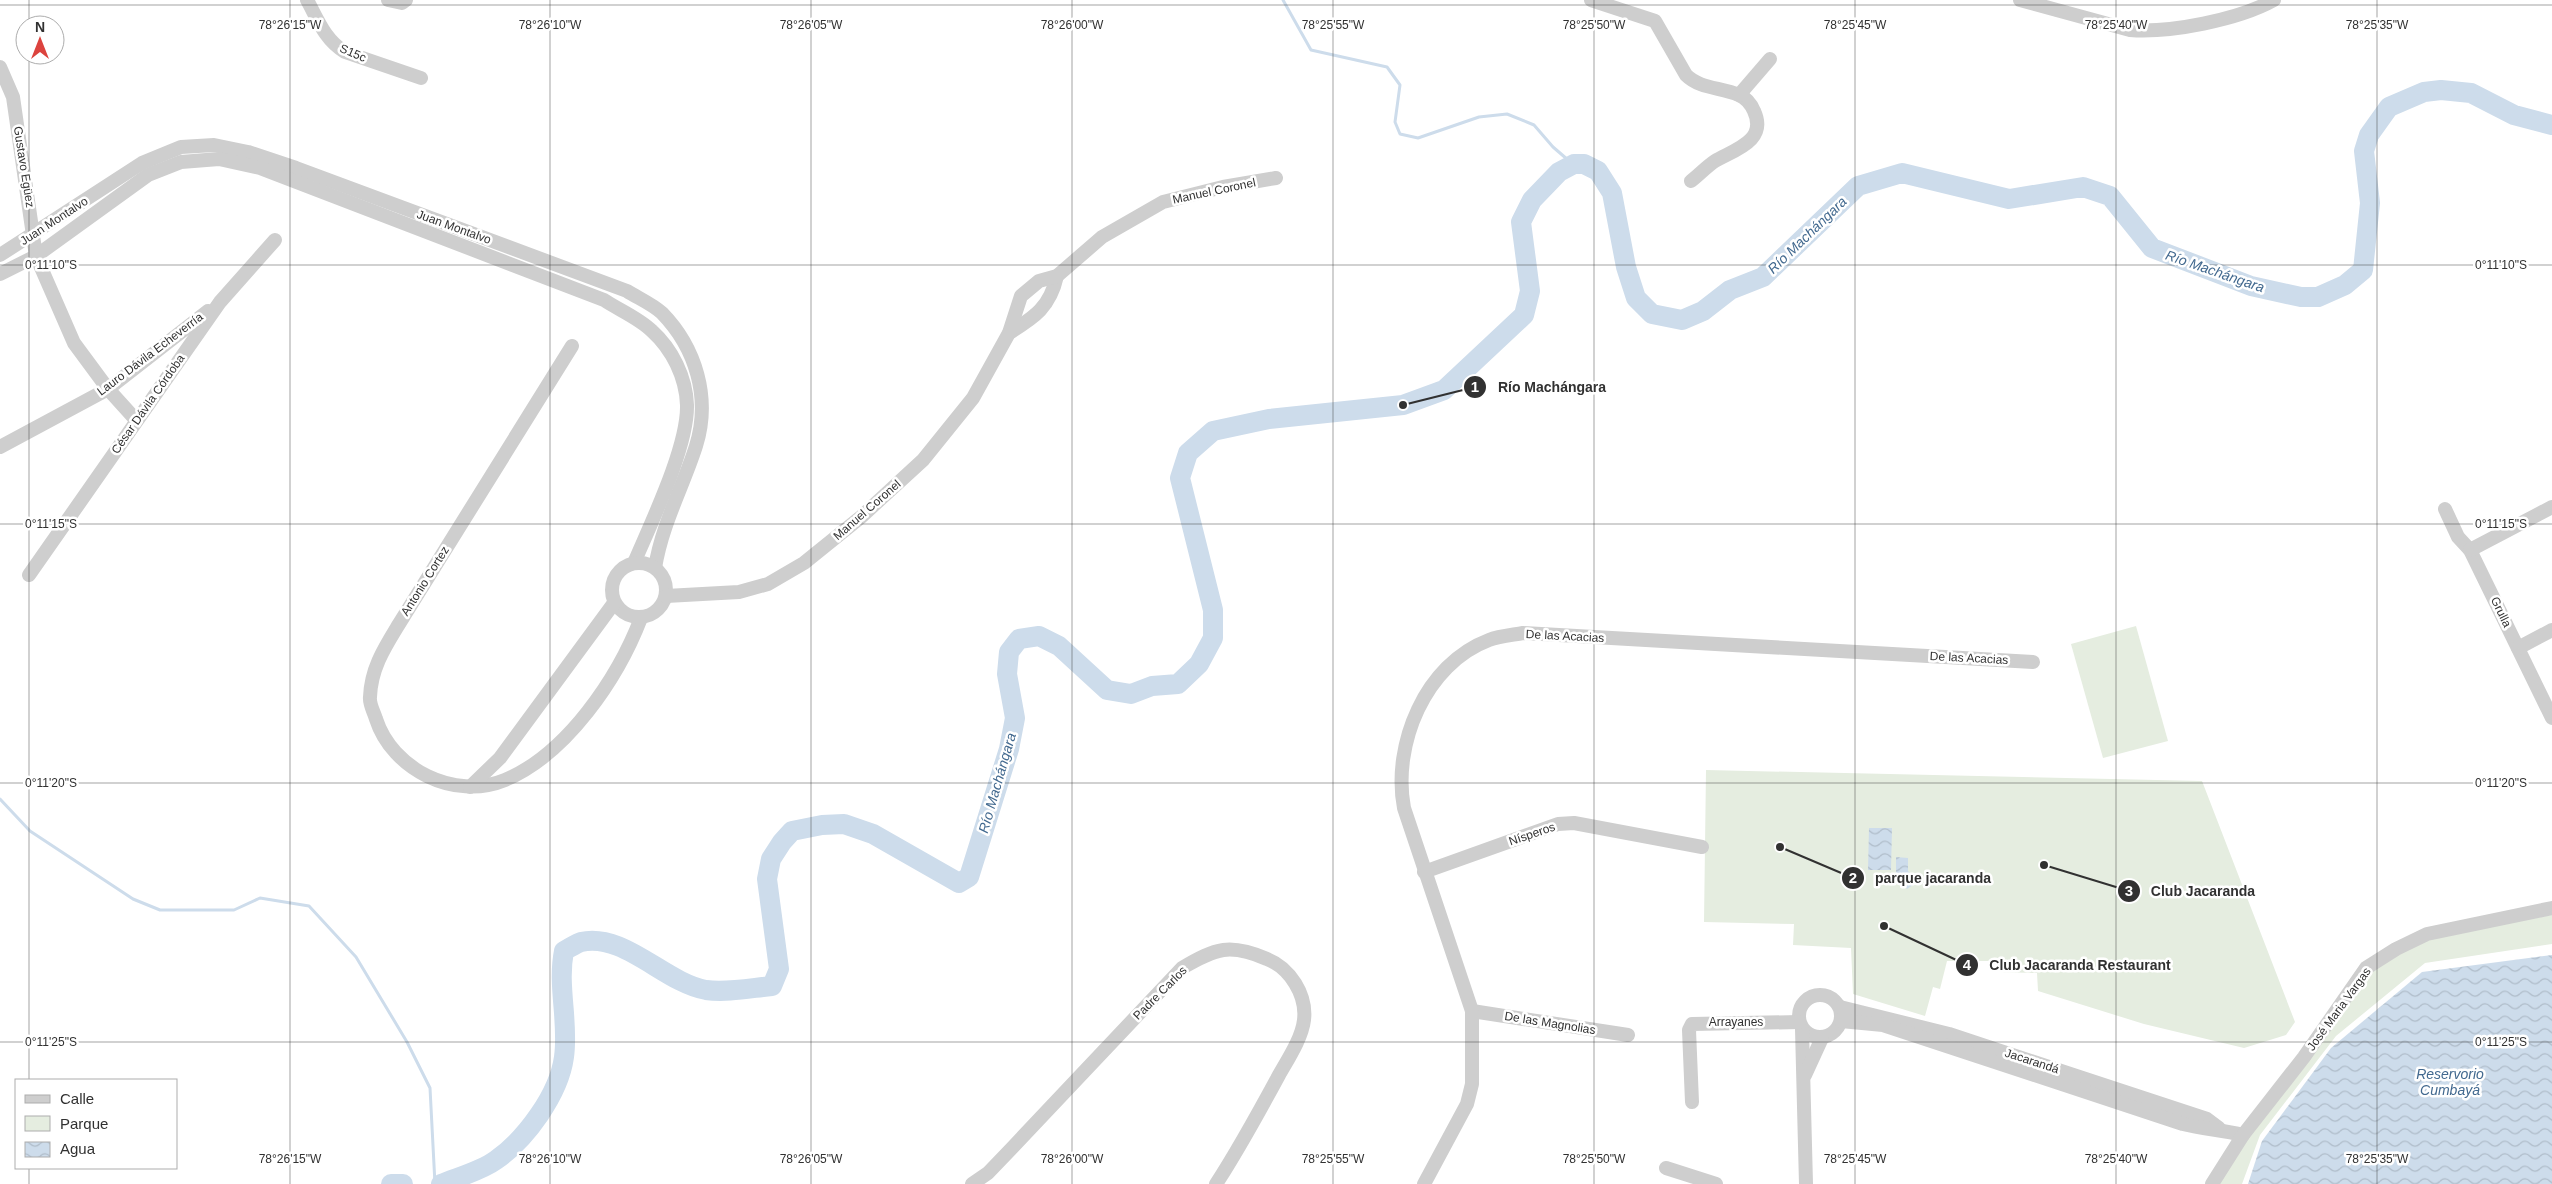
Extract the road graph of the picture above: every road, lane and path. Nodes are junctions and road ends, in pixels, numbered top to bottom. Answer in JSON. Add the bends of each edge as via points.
{"nodes":[{"id":1,"x":307,"y":0,"type":"edge"},
{"id":2,"x":388,"y":0,"type":"edge"},
{"id":3,"x":406,"y":0,"type":"edge"},
{"id":4,"x":1591,"y":0,"type":"edge"},
{"id":5,"x":2020,"y":0,"type":"edge"},
{"id":6,"x":2274,"y":0,"type":"edge"},
{"id":7,"x":1607,"y":3,"type":"edge"},
{"id":8,"x":1770,"y":59,"type":"dead end"},
{"id":9,"x":0,"y":67,"type":"edge"},
{"id":10,"x":421,"y":78,"type":"dead end"},
{"id":11,"x":1739,"y":95,"type":"junction"},
{"id":12,"x":13,"y":98,"type":"junction"},
{"id":13,"x":0,"y":104,"type":"edge"},
{"id":14,"x":277,"y":168,"type":"junction"},
{"id":15,"x":1276,"y":178,"type":"dead end"},
{"id":16,"x":1691,"y":181,"type":"dead end"},
{"id":17,"x":34,"y":235,"type":"junction"},
{"id":18,"x":275,"y":240,"type":"dead end"},
{"id":19,"x":0,"y":255,"type":"edge"},
{"id":20,"x":36,"y":256,"type":"junction"},
{"id":21,"x":0,"y":274,"type":"edge"},
{"id":22,"x":1057,"y":276,"type":"junction"},
{"id":23,"x":220,"y":302,"type":"junction"},
{"id":24,"x":1009,"y":333,"type":"junction"},
{"id":25,"x":572,"y":346,"type":"dead end"},
{"id":26,"x":108,"y":389,"type":"junction"},
{"id":27,"x":136,"y":420,"type":"junction"},
{"id":28,"x":0,"y":447,"type":"edge"},
{"id":29,"x":2552,"y":506,"type":"edge"},
{"id":30,"x":2446,"y":509,"type":"dead end"},
{"id":31,"x":2470,"y":550,"type":"junction"},
{"id":32,"x":634,"y":563,"type":"junction"},
{"id":33,"x":655,"y":568,"type":"junction"},
{"id":34,"x":29,"y":575,"type":"dead end"},
{"id":35,"x":666,"y":596,"type":"junction"},
{"id":36,"x":614,"y":603,"type":"junction"},
{"id":37,"x":641,"y":618,"type":"junction"},
{"id":38,"x":2552,"y":630,"type":"edge"},
{"id":39,"x":2518,"y":648,"type":"junction"},
{"id":40,"x":2033,"y":662,"type":"dead end"},
{"id":41,"x":2552,"y":718,"type":"edge"},
{"id":42,"x":469,"y":787,"type":"junction"},
{"id":43,"x":1702,"y":847,"type":"dead end"},
{"id":44,"x":1424,"y":872,"type":"junction"},
{"id":45,"x":2552,"y":908,"type":"edge"},
{"id":46,"x":1472,"y":1012,"type":"junction"},
{"id":47,"x":1840,"y":1014,"type":"junction"},
{"id":48,"x":1800,"y":1025,"type":"junction"},
{"id":49,"x":1628,"y":1035,"type":"dead end"},
{"id":50,"x":1822,"y":1038,"type":"junction"},
{"id":51,"x":1803,"y":1080,"type":"junction"},
{"id":52,"x":1692,"y":1102,"type":"dead end"},
{"id":53,"x":2243,"y":1135,"type":"junction"},
{"id":54,"x":1666,"y":1168,"type":"dead end"},
{"id":55,"x":972,"y":1184,"type":"edge"},
{"id":56,"x":1216,"y":1184,"type":"edge"},
{"id":57,"x":1424,"y":1184,"type":"edge"},
{"id":58,"x":1716,"y":1184,"type":"edge"},
{"id":59,"x":1806,"y":1184,"type":"edge"},
{"id":60,"x":2212,"y":1184,"type":"edge"}],
"edges":[{"from":1,"to":10,"type":"street","name":"S15c","via":[[328,39],[336,46]]},
{"from":2,"to":3,"type":"street","via":[[402,3]]},
{"from":4,"to":7,"type":"street"},
{"from":5,"to":6,"type":"street","via":[[2130,30],[2148,31],[2170,30],[2254,10]]},
{"from":7,"to":11,"type":"street","via":[[1655,21],[1693,82]]},
{"from":8,"to":11,"type":"street"},
{"from":9,"to":12,"type":"street","name":"Gustavo Egüez"},
{"from":11,"to":16,"type":"street","via":[[1748,100],[1757,118],[1754,136],[1713,162]]},
{"from":12,"to":13,"type":"street"},
{"from":12,"to":17,"type":"street","name":"Gustavo Egüez"},
{"from":14,"to":17,"type":"street","name":"Juan Montalvo","via":[[248,152],[214,145],[181,147],[142,163]]},
{"from":14,"to":20,"type":"street","name":"Juan Montalvo","via":[[260,168],[220,159],[181,162],[148,176]]},
{"from":14,"to":32,"type":"street","name":"Juan Montalvo","via":[[604,300],[652,330],[673,357],[684,384],[687,406],[682,440],[657,511]]},
{"from":14,"to":33,"type":"street","name":"Juan Montalvo","via":[[627,291],[660,312],[680,335],[696,366],[702,390],[702,419],[696,444],[664,527]]},
{"from":15,"to":22,"type":"street","name":"Manuel Coronel","via":[[1163,202],[1102,237]]},
{"from":17,"to":19,"type":"street","name":"Juan Montalvo"},
{"from":17,"to":20,"type":"street","name":"Gustavo Egüez"},
{"from":18,"to":23,"type":"street","name":"César Dávila Córdoba"},
{"from":20,"to":21,"type":"street","name":"Juan Montalvo"},
{"from":20,"to":26,"type":"street","name":"Gustavo Egüez","via":[[74,343]]},
{"from":22,"to":24,"type":"street","name":"Manuel Coronel","via":[[1048,301],[1035,318]]},
{"from":22,"to":24,"type":"street","name":"Manuel Coronel","via":[[1039,281],[1022,296]]},
{"from":23,"to":26,"type":"street","name":"Lauro Dávila Echeverría"},
{"from":23,"to":27,"type":"street","name":"César Dávila Córdoba"},
{"from":24,"to":35,"type":"street","name":"Manuel Coronel","via":[[973,398],[923,460],[861,517],[804,563],[768,584],[738,592]]},
{"from":25,"to":42,"type":"street","name":"Antonio Cortez","via":[[398,624],[374,668],[369,699],[380,733],[404,762],[438,782]]},
{"from":26,"to":27,"type":"street","name":"Gustavo Egüez"},
{"from":26,"to":28,"type":"street","name":"Lauro Dávila Echeverría"},
{"from":27,"to":34,"type":"street","name":"César Dávila Córdoba"},
{"from":29,"to":31,"type":"street"},
{"from":30,"to":31,"type":"street","name":"Grulla","via":[[2458,537]]},
{"from":31,"to":39,"type":"street","name":"Grulla"},
{"from":32,"to":33,"type":"street","via":[[645,563]]},
{"from":32,"to":36,"type":"street","via":[[624,566],[614,578],[611,593]]},
{"from":33,"to":35,"type":"street","via":[[664,580]]},
{"from":35,"to":37,"type":"street","via":[[657,611]]},
{"from":36,"to":37,"type":"street","via":[[621,611]]},
{"from":36,"to":42,"type":"street","via":[[500,758]]},
{"from":37,"to":42,"type":"street","via":[[621,662],[567,736],[541,758],[504,780]]},
{"from":38,"to":39,"type":"street"},
{"from":39,"to":41,"type":"street","name":"Grulla"},
{"from":40,"to":44,"type":"street","name":"De las Acacias","via":[[1523,633],[1489,640],[1454,660],[1428,687],[1408,735],[1400,787]]},
{"from":43,"to":44,"type":"street","name":"Nísperos","via":[[1574,823],[1558,824]]},
{"from":44,"to":46,"type":"street","name":"De las Acacias"},
{"from":45,"to":53,"type":"street","name":"José Maria Vargas","via":[[2427,934],[2366,968],[2304,1057]]},
{"from":46,"to":49,"type":"street","name":"De las Magnolias"},
{"from":46,"to":57,"type":"street","name":"De las Acacias","via":[[1472,1084],[1468,1104]]},
{"from":47,"to":48,"type":"street","via":[[1834,1000],[1816,995],[1801,1005]]},
{"from":47,"to":50,"type":"street","via":[[1834,1032]]},
{"from":47,"to":53,"type":"street","name":"Jacarandá","via":[[1949,1034],[2071,1080],[2208,1119],[2218,1128]]},
{"from":48,"to":50,"type":"street","via":[[1814,1037]]},
{"from":48,"to":51,"type":"street"},
{"from":48,"to":52,"type":"street","name":"Arrayanes","via":[[1692,1024],[1689,1030]]},
{"from":50,"to":51,"type":"street"},
{"from":51,"to":59,"type":"street"},
{"from":53,"to":60,"type":"street","name":"José Maria Vargas"},
{"from":54,"to":58,"type":"street"},
{"from":55,"to":56,"type":"street","name":"Padre Carlos","via":[[988,1173],[1182,968],[1206,953],[1245,950],[1272,960],[1286,970],[1302,996],[1304,1020],[1293,1050]]}]}
